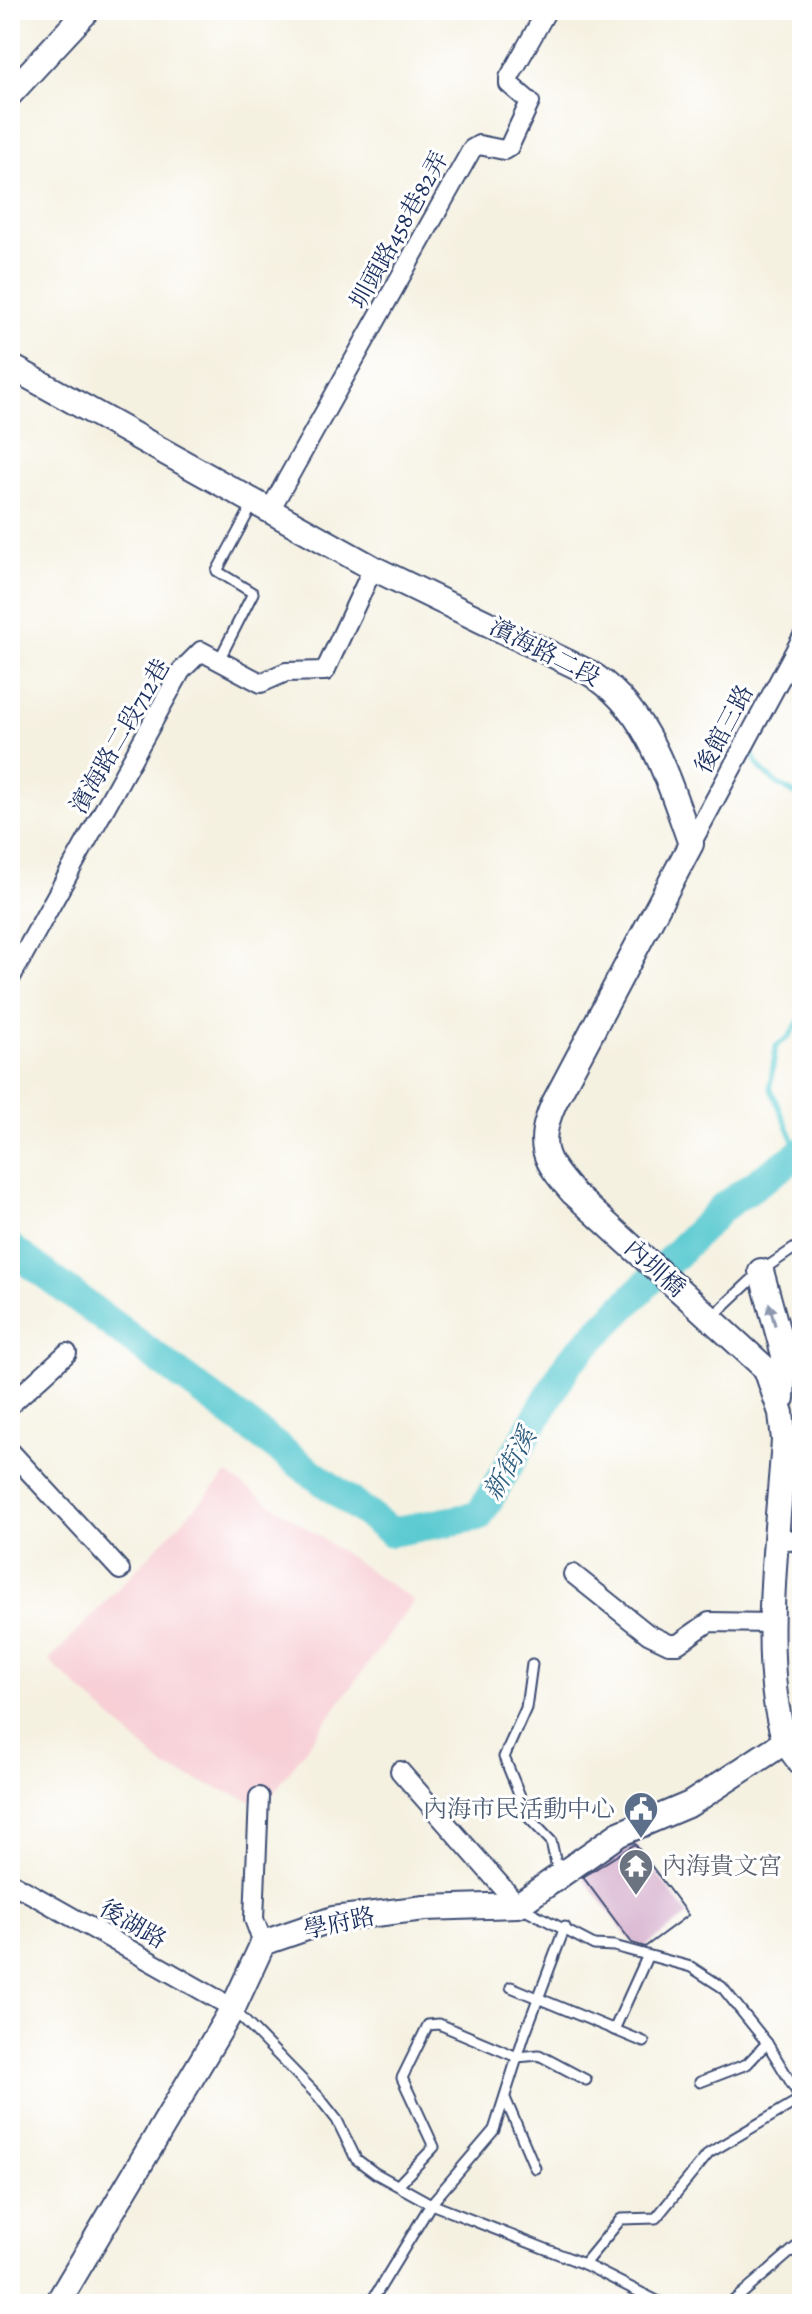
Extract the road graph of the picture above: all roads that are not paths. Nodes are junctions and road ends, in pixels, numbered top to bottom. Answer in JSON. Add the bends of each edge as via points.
{"nodes":[{"id":1,"x":88,"y":10,"type":"edge"},
{"id":2,"x":547,"y":10,"type":"edge"},
{"id":3,"x":10,"y":94,"type":"edge"},
{"id":4,"x":10,"y":366,"type":"edge"},
{"id":5,"x":262,"y":506,"type":"junction"},
{"id":6,"x":373,"y":568,"type":"junction"},
{"id":7,"x":802,"y":638,"type":"edge"},
{"id":8,"x":219,"y":660,"type":"junction"},
{"id":9,"x":691,"y":844,"type":"junction"},
{"id":10,"x":10,"y":979,"type":"edge"},
{"id":11,"x":802,"y":1243,"type":"edge"},
{"id":12,"x":761,"y":1271,"type":"junction"},
{"id":13,"x":704,"y":1311,"type":"junction"},
{"id":14,"x":67,"y":1353,"type":"dead end"},
{"id":15,"x":10,"y":1405,"type":"edge"},
{"id":16,"x":781,"y":1413,"type":"junction"},
{"id":17,"x":10,"y":1451,"type":"edge"},
{"id":18,"x":790,"y":1540,"type":"edge"},
{"id":19,"x":120,"y":1570,"type":"dead end"},
{"id":20,"x":573,"y":1574,"type":"dead end"},
{"id":21,"x":772,"y":1623,"type":"junction"},
{"id":22,"x":532,"y":1664,"type":"dead end"},
{"id":23,"x":786,"y":1741,"type":"junction"},
{"id":24,"x":802,"y":1765,"type":"edge"},
{"id":25,"x":400,"y":1771,"type":"dead end"},
{"id":26,"x":259,"y":1797,"type":"dead end"},
{"id":27,"x":559,"y":1879,"type":"junction"},
{"id":28,"x":10,"y":1882,"type":"edge"},
{"id":29,"x":518,"y":1905,"type":"junction"},
{"id":30,"x":565,"y":1927,"type":"junction"},
{"id":31,"x":263,"y":1943,"type":"junction"},
{"id":32,"x":647,"y":1957,"type":"junction"},
{"id":33,"x":511,"y":1987,"type":"dead end"},
{"id":34,"x":538,"y":2001,"type":"junction"},
{"id":35,"x":233,"y":2008,"type":"junction"},
{"id":36,"x":614,"y":2030,"type":"junction"},
{"id":37,"x":644,"y":2042,"type":"dead end"},
{"id":38,"x":767,"y":2043,"type":"junction"},
{"id":39,"x":517,"y":2057,"type":"junction"},
{"id":40,"x":586,"y":2080,"type":"dead end"},
{"id":41,"x":700,"y":2082,"type":"dead end"},
{"id":42,"x":505,"y":2097,"type":"junction"},
{"id":43,"x":802,"y":2099,"type":"edge"},
{"id":44,"x":535,"y":2168,"type":"dead end"},
{"id":45,"x":398,"y":2185,"type":"junction"},
{"id":46,"x":431,"y":2204,"type":"junction"},
{"id":47,"x":802,"y":2242,"type":"edge"},
{"id":48,"x":584,"y":2264,"type":"junction"},
{"id":49,"x":57,"y":2304,"type":"edge"},
{"id":50,"x":370,"y":2304,"type":"edge"},
{"id":51,"x":663,"y":2304,"type":"edge"},
{"id":52,"x":730,"y":2304,"type":"edge"}],
"edges":[{"from":1,"to":3,"type":"street"},
{"from":2,"to":5,"type":"street","name":"圳頭路458巷82弄","via":[[509,78],[530,102],[509,147],[472,149]]},
{"from":4,"to":5,"type":"street","name":"濱海路二段"},
{"from":5,"to":6,"type":"street","name":"濱海路二段"},
{"from":5,"to":8,"type":"lane","via":[[217,571],[253,593]]},
{"from":6,"to":8,"type":"street","via":[[325,671],[286,672],[261,683]]},
{"from":6,"to":9,"type":"street","name":"濱海路二段","via":[[611,686],[646,731]]},
{"from":7,"to":9,"type":"street","name":"後館三路"},
{"from":8,"to":10,"type":"street","name":"濱海路二段712巷","via":[[201,651],[181,671]]},
{"from":9,"to":13,"type":"street","name":"內圳橋","via":[[545,1123],[544,1153],[554,1171],[613,1230]]},
{"from":11,"to":12,"type":"lane"},
{"from":12,"to":13,"type":"lane"},
{"from":16,"to":12,"type":"street","one_way":true,"via":[[784,1355]]},
{"from":13,"to":16,"type":"street","name":"內圳橋","via":[[766,1369]]},
{"from":14,"to":15,"type":"street"},
{"from":16,"to":18,"type":"street"},
{"from":17,"to":19,"type":"street"},
{"from":18,"to":21,"type":"street"},
{"from":20,"to":21,"type":"street","via":[[648,1634],[669,1644],[678,1644],[709,1622]]},
{"from":21,"to":23,"type":"street","via":[[773,1670]]},
{"from":22,"to":27,"type":"lane","via":[[526,1708],[504,1757],[529,1818],[551,1841]]},
{"from":23,"to":24,"type":"street"},
{"from":23,"to":27,"type":"street","via":[[690,1804],[619,1834]]},
{"from":25,"to":29,"type":"street"},
{"from":26,"to":31,"type":"street","via":[[254,1919]]},
{"from":27,"to":29,"type":"street"},
{"from":28,"to":35,"type":"street","name":"後湖路"},
{"from":29,"to":30,"type":"lane"},
{"from":29,"to":31,"type":"street","name":"學府路","via":[[425,1908],[333,1919]]},
{"from":30,"to":32,"type":"lane","via":[[594,1945]]},
{"from":30,"to":34,"type":"lane"},
{"from":31,"to":35,"type":"street"},
{"from":32,"to":36,"type":"lane"},
{"from":32,"to":38,"type":"lane","via":[[691,1967],[722,1987]]},
{"from":33,"to":34,"type":"lane"},
{"from":34,"to":36,"type":"lane"},
{"from":34,"to":39,"type":"lane"},
{"from":35,"to":45,"type":"lane","via":[[318,2096],[356,2159]]},
{"from":35,"to":49,"type":"street"},
{"from":36,"to":37,"type":"lane"},
{"from":38,"to":41,"type":"lane","via":[[747,2064]]},
{"from":38,"to":43,"type":"lane"},
{"from":39,"to":40,"type":"lane","via":[[539,2055]]},
{"from":39,"to":42,"type":"lane"},
{"from":39,"to":45,"type":"lane","via":[[439,2024],[428,2025],[402,2078],[434,2147]]},
{"from":42,"to":44,"type":"lane"},
{"from":42,"to":46,"type":"lane","via":[[494,2130]]},
{"from":43,"to":48,"type":"lane","via":[[709,2153],[656,2218],[621,2219]]},
{"from":45,"to":46,"type":"lane"},
{"from":46,"to":48,"type":"lane"},
{"from":46,"to":50,"type":"lane"},
{"from":47,"to":52,"type":"lane"},
{"from":48,"to":51,"type":"lane"}]}
